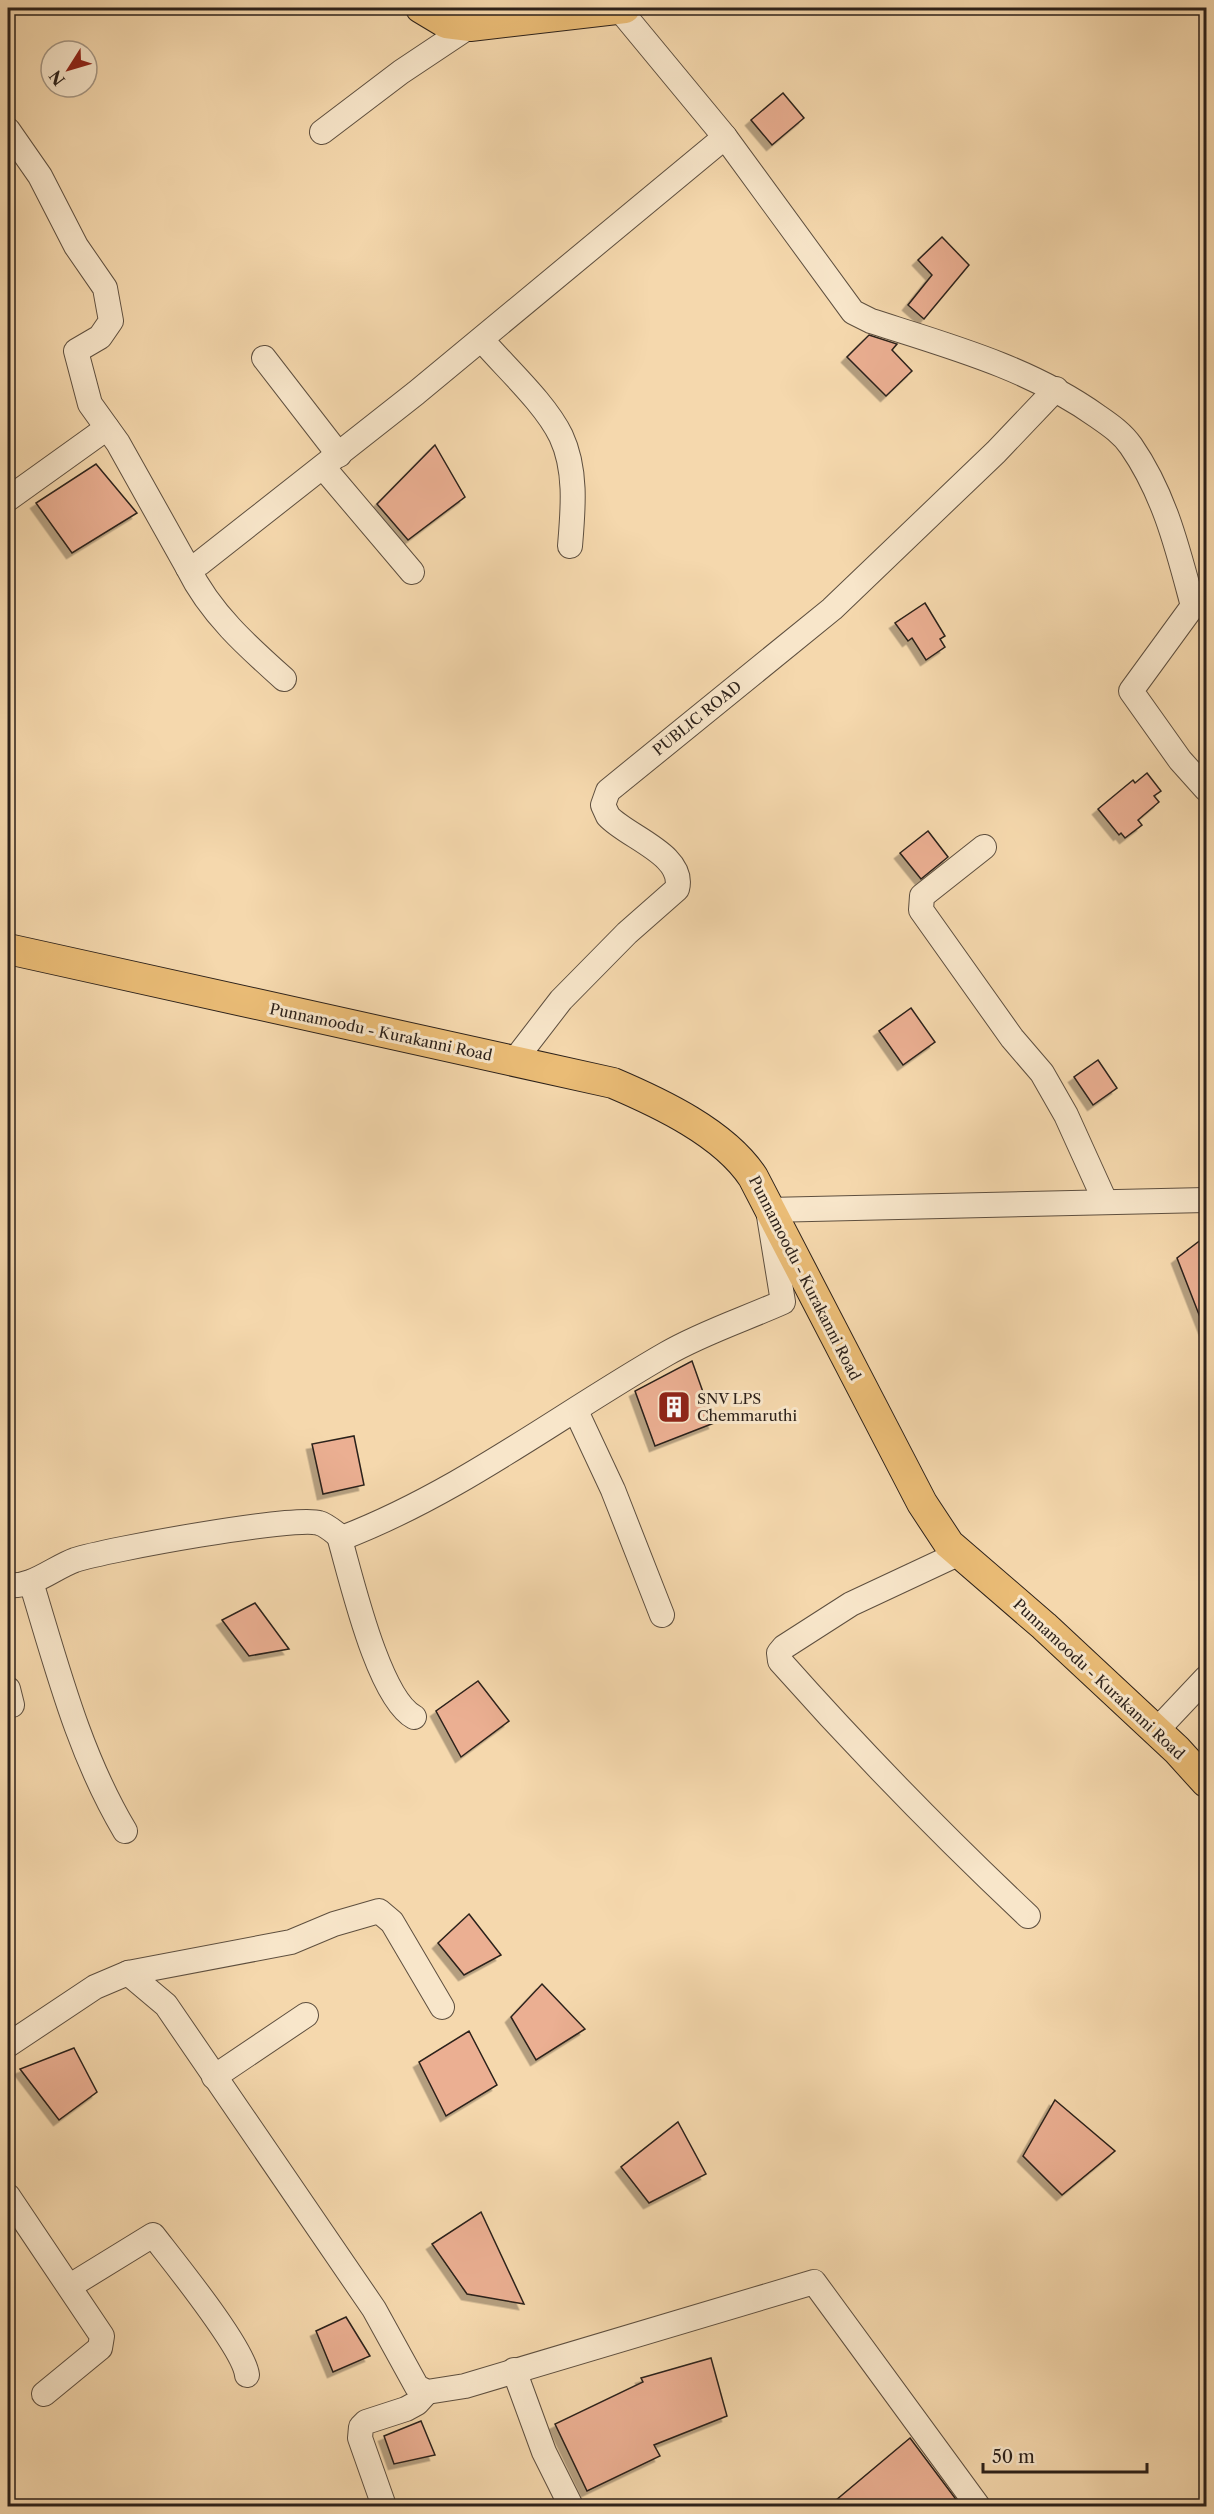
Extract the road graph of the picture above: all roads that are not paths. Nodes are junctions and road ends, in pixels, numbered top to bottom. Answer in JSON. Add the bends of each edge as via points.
{"nodes":[{"id":1,"x":421,"y":8,"type":"edge"},
{"id":2,"x":622,"y":9,"type":"edge"},
{"id":3,"x":470,"y":26,"type":"junction"},
{"id":4,"x":8,"y":130,"type":"edge"},
{"id":5,"x":322,"y":132,"type":"dead end"},
{"id":6,"x":725,"y":137,"type":"junction"},
{"id":7,"x":482,"y":340,"type":"junction"},
{"id":8,"x":264,"y":358,"type":"dead end"},
{"id":9,"x":1056,"y":389,"type":"junction"},
{"id":10,"x":107,"y":428,"type":"junction"},
{"id":11,"x":331,"y":461,"type":"junction"},
{"id":12,"x":8,"y":499,"type":"edge"},
{"id":13,"x":570,"y":546,"type":"dead end"},
{"id":14,"x":188,"y":568,"type":"junction"},
{"id":15,"x":412,"y":572,"type":"dead end"},
{"id":16,"x":1200,"y":601,"type":"edge"},
{"id":17,"x":284,"y":679,"type":"dead end"},
{"id":18,"x":1206,"y":789,"type":"edge"},
{"id":19,"x":984,"y":847,"type":"dead end"},
{"id":20,"x":8,"y":949,"type":"edge"},
{"id":21,"x":514,"y":1061,"type":"junction"},
{"id":22,"x":1206,"y":1200,"type":"edge"},
{"id":23,"x":1105,"y":1202,"type":"junction"},
{"id":24,"x":768,"y":1210,"type":"junction"},
{"id":25,"x":576,"y":1411,"type":"junction"},
{"id":26,"x":339,"y":1536,"type":"junction"},
{"id":27,"x":960,"y":1553,"type":"junction"},
{"id":28,"x":19,"y":1583,"type":"edge"},
{"id":29,"x":662,"y":1615,"type":"dead end"},
{"id":30,"x":1206,"y":1678,"type":"edge"},
{"id":31,"x":414,"y":1717,"type":"dead end"},
{"id":32,"x":1156,"y":1731,"type":"junction"},
{"id":33,"x":1206,"y":1782,"type":"edge"},
{"id":34,"x":125,"y":1831,"type":"dead end"},
{"id":35,"x":1028,"y":1916,"type":"dead end"},
{"id":36,"x":128,"y":1973,"type":"junction"},
{"id":37,"x":442,"y":2007,"type":"dead end"},
{"id":38,"x":306,"y":2015,"type":"dead end"},
{"id":39,"x":8,"y":2045,"type":"edge"},
{"id":40,"x":214,"y":2077,"type":"junction"},
{"id":41,"x":8,"y":2196,"type":"edge"},
{"id":42,"x":70,"y":2286,"type":"junction"},
{"id":43,"x":514,"y":2370,"type":"junction"},
{"id":44,"x":247,"y":2375,"type":"dead end"},
{"id":45,"x":427,"y":2392,"type":"junction"},
{"id":46,"x":44,"y":2394,"type":"dead end"},
{"id":47,"x":384,"y":2506,"type":"edge"},
{"id":48,"x":571,"y":2506,"type":"edge"},
{"id":49,"x":978,"y":2506,"type":"edge"}],
"edges":[{"from":1,"to":3,"type":"main road","via":[[446,23]]},
{"from":2,"to":3,"type":"main road"},
{"from":2,"to":6,"type":"street"},
{"from":3,"to":5,"type":"street"},
{"from":4,"to":10,"type":"street","via":[[40,176],[76,246],[105,288],[111,321],[100,338],[76,351],[90,404]]},
{"from":6,"to":7,"type":"street"},
{"from":6,"to":9,"type":"street","via":[[853,312],[992,361]]},
{"from":7,"to":11,"type":"street"},
{"from":7,"to":13,"type":"street","via":[[561,436],[570,465],[574,505]]},
{"from":8,"to":11,"type":"street"},
{"from":9,"to":16,"type":"street","via":[[1112,426],[1136,453],[1170,520]]},
{"from":9,"to":21,"type":"street","name":"PUBLIC ROAD","via":[[832,609],[608,791],[603,806],[608,816],[670,860],[678,876],[677,889],[561,1000]]},
{"from":10,"to":12,"type":"street"},
{"from":10,"to":14,"type":"street"},
{"from":11,"to":14,"type":"street","via":[[200,563]]},
{"from":11,"to":15,"type":"street"},
{"from":14,"to":17,"type":"street","via":[[199,590],[239,638]]},
{"from":16,"to":18,"type":"street","via":[[1131,691],[1180,760]]},
{"from":19,"to":23,"type":"street","via":[[922,896],[921,910],[1012,1038],[1042,1073],[1066,1115]]},
{"from":20,"to":21,"type":"main road","name":"Punnamoodu - Kurakanni Road"},
{"from":21,"to":24,"type":"main road","name":"Punnamoodu - Kurakanni Road","via":[[613,1083],[681,1118],[736,1155],[753,1177]]},
{"from":22,"to":23,"type":"street"},
{"from":23,"to":24,"type":"street"},
{"from":24,"to":25,"type":"street","via":[[783,1302],[668,1353]]},
{"from":24,"to":27,"type":"main road","name":"Punnamoodu - Kurakanni Road","via":[[922,1503],[949,1544]]},
{"from":25,"to":26,"type":"street","via":[[416,1506],[379,1524]]},
{"from":25,"to":29,"type":"street"},
{"from":26,"to":28,"type":"street","via":[[320,1523],[298,1521],[194,1536],[76,1560]]},
{"from":26,"to":31,"type":"street","via":[[375,1656],[401,1706]]},
{"from":27,"to":32,"type":"main road","name":"Punnamoodu - Kurakanni Road"},
{"from":27,"to":35,"type":"street","via":[[851,1604],[784,1647],[779,1653],[780,1661],[852,1742]]},
{"from":28,"to":34,"type":"street","via":[[87,1758]]},
{"from":30,"to":32,"type":"street"},
{"from":32,"to":33,"type":"main road","name":"Punnamoodu - Kurakanni Road"},
{"from":36,"to":37,"type":"street","via":[[291,1942],[380,1911],[392,1922]]},
{"from":36,"to":39,"type":"street","via":[[95,1987]]},
{"from":36,"to":40,"type":"street","via":[[166,2005]]},
{"from":38,"to":40,"type":"street"},
{"from":40,"to":45,"type":"street","via":[[374,2309],[417,2387]]},
{"from":41,"to":42,"type":"street"},
{"from":42,"to":44,"type":"street","via":[[153,2235],[221,2325]]},
{"from":42,"to":46,"type":"street","via":[[103,2343]]},
{"from":43,"to":45,"type":"street","via":[[465,2386]]},
{"from":43,"to":48,"type":"street","via":[[544,2452]]},
{"from":43,"to":49,"type":"street","via":[[814,2282]]},
{"from":45,"to":47,"type":"street","via":[[413,2406],[361,2427],[360,2438]]}]}
